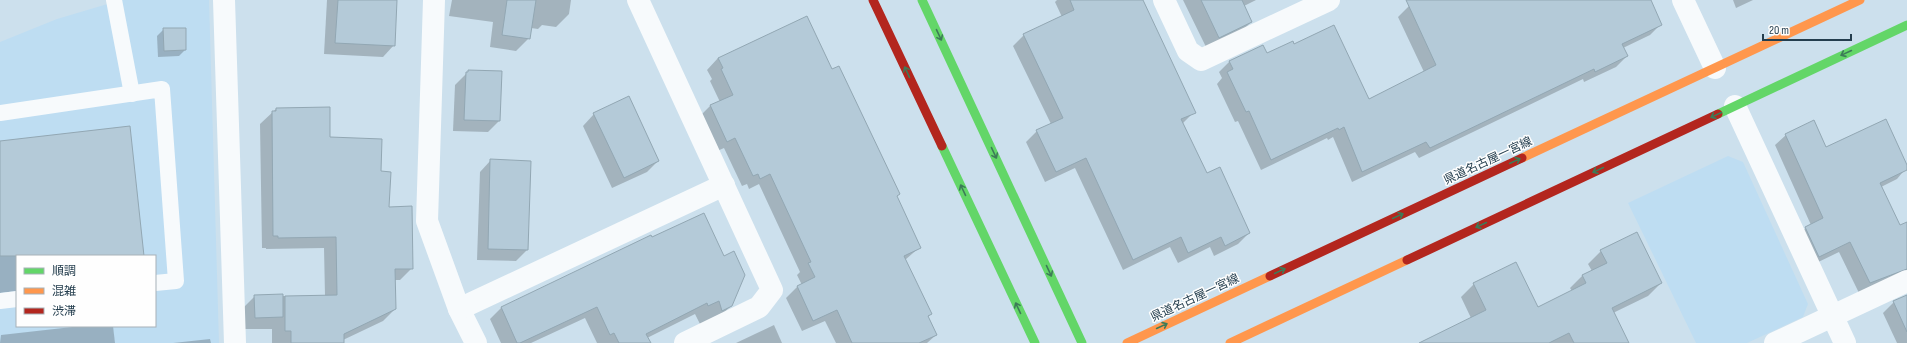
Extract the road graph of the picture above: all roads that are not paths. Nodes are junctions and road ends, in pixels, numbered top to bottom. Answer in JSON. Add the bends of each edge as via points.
{"nodes":[{"id":1,"x":114,"y":0,"type":"edge"},
{"id":2,"x":224,"y":0,"type":"edge"},
{"id":3,"x":434,"y":0,"type":"edge"},
{"id":4,"x":638,"y":0,"type":"edge"},
{"id":5,"x":873,"y":0,"type":"edge"},
{"id":6,"x":922,"y":0,"type":"edge"},
{"id":7,"x":1164,"y":0,"type":"edge"},
{"id":8,"x":1329,"y":0,"type":"edge"},
{"id":9,"x":1682,"y":0,"type":"edge"},
{"id":10,"x":1860,"y":0,"type":"edge"},
{"id":11,"x":1907,"y":25,"type":"edge"},
{"id":12,"x":1715,"y":68,"type":"junction"},
{"id":13,"x":132,"y":94,"type":"junction"},
{"id":14,"x":1735,"y":106,"type":"junction"},
{"id":15,"x":0,"y":114,"type":"edge"},
{"id":16,"x":724,"y":185,"type":"junction"},
{"id":17,"x":1907,"y":281,"type":"edge"},
{"id":18,"x":156,"y":283,"type":"edge"},
{"id":19,"x":16,"y":299,"type":"edge"},
{"id":20,"x":0,"y":301,"type":"edge"},
{"id":21,"x":459,"y":309,"type":"junction"},
{"id":22,"x":1833,"y":316,"type":"junction"},
{"id":23,"x":235,"y":343,"type":"edge"},
{"id":24,"x":476,"y":343,"type":"edge"},
{"id":25,"x":685,"y":343,"type":"edge"},
{"id":26,"x":1034,"y":343,"type":"edge"},
{"id":27,"x":1082,"y":343,"type":"edge"},
{"id":28,"x":1127,"y":343,"type":"edge"},
{"id":29,"x":1230,"y":343,"type":"edge"},
{"id":30,"x":1775,"y":343,"type":"edge"},
{"id":31,"x":1845,"y":343,"type":"edge"}],
"edges":[{"from":1,"to":13,"type":"lane"},
{"from":2,"to":23,"type":"street"},
{"from":3,"to":21,"type":"street","via":[[427,221]]},
{"from":4,"to":16,"type":"street"},
{"from":26,"to":5,"type":"main road","one_way":true},
{"from":6,"to":27,"type":"main road","one_way":true},
{"from":7,"to":8,"type":"street","via":[[1188,51],[1201,60]]},
{"from":9,"to":12,"type":"street"},
{"from":10,"to":12,"type":"main road","name":"県道名古屋一宮線"},
{"from":11,"to":14,"type":"main road","one_way":true},
{"from":28,"to":12,"type":"main road","name":"県道名古屋一宮線","one_way":true},
{"from":13,"to":15,"type":"lane"},
{"from":13,"to":18,"type":"lane","via":[[162,89],[176,281]]},
{"from":14,"to":22,"type":"street"},
{"from":14,"to":29,"type":"main road","one_way":true},
{"from":16,"to":21,"type":"street"},
{"from":16,"to":25,"type":"street","via":[[772,290],[759,307]]},
{"from":17,"to":22,"type":"street"},
{"from":19,"to":20,"type":"lane"},
{"from":21,"to":24,"type":"street"},
{"from":22,"to":30,"type":"street"},
{"from":22,"to":31,"type":"street"}]}
